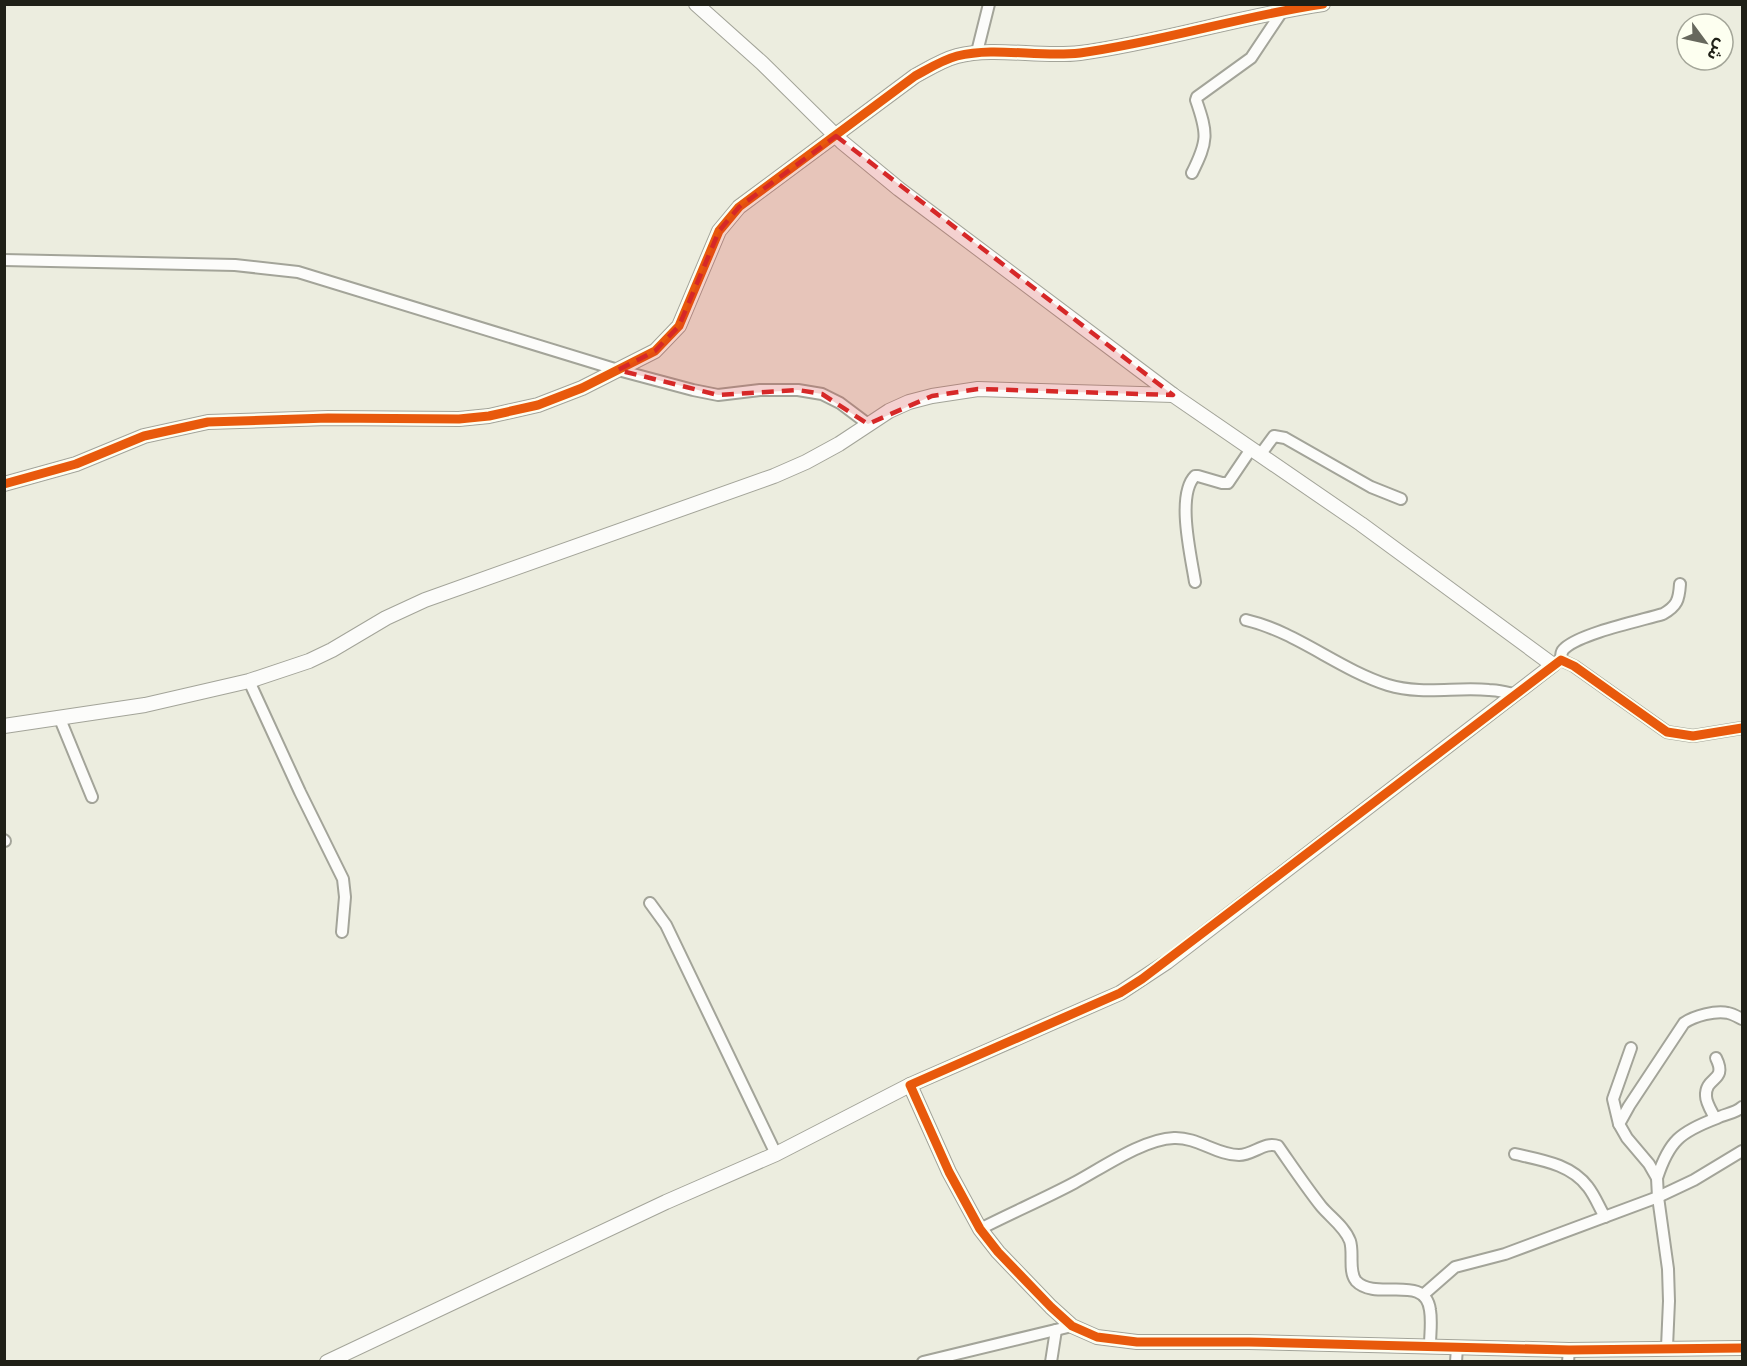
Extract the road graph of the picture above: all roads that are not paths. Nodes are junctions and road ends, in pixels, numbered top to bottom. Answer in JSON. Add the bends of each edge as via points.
{"nodes":[{"id":1,"x":696,"y":4,"type":"edge"},
{"id":2,"x":989,"y":4,"type":"edge"},
{"id":3,"x":1323,"y":4,"type":"edge"},
{"id":4,"x":1282,"y":10,"type":"junction"},
{"id":5,"x":977,"y":52,"type":"junction"},
{"id":6,"x":836,"y":136,"type":"junction"},
{"id":7,"x":1191,"y":173,"type":"dead end"},
{"id":8,"x":4,"y":260,"type":"edge"},
{"id":9,"x":618,"y":370,"type":"junction"},
{"id":10,"x":1173,"y":395,"type":"junction"},
{"id":11,"x":868,"y":424,"type":"junction"},
{"id":12,"x":1255,"y":452,"type":"junction"},
{"id":13,"x":4,"y":484,"type":"edge"},
{"id":14,"x":1401,"y":499,"type":"dead end"},
{"id":15,"x":1195,"y":582,"type":"dead end"},
{"id":16,"x":1680,"y":584,"type":"dead end"},
{"id":17,"x":1246,"y":620,"type":"dead end"},
{"id":18,"x":1557,"y":663,"type":"junction"},
{"id":19,"x":249,"y":681,"type":"junction"},
{"id":20,"x":1516,"y":694,"type":"junction"},
{"id":21,"x":60,"y":719,"type":"junction"},
{"id":22,"x":4,"y":726,"type":"edge"},
{"id":23,"x":1743,"y":728,"type":"edge"},
{"id":24,"x":92,"y":797,"type":"dead end"},
{"id":25,"x":650,"y":903,"type":"dead end"},
{"id":26,"x":342,"y":932,"type":"dead end"},
{"id":27,"x":1743,"y":1019,"type":"edge"},
{"id":28,"x":1631,"y":1048,"type":"dead end"},
{"id":29,"x":1716,"y":1058,"type":"dead end"},
{"id":30,"x":910,"y":1086,"type":"junction"},
{"id":31,"x":1743,"y":1107,"type":"edge"},
{"id":32,"x":1715,"y":1118,"type":"junction"},
{"id":33,"x":1619,"y":1124,"type":"junction"},
{"id":34,"x":1743,"y":1151,"type":"edge"},
{"id":35,"x":776,"y":1154,"type":"junction"},
{"id":36,"x":1515,"y":1154,"type":"dead end"},
{"id":37,"x":1657,"y":1178,"type":"junction"},
{"id":38,"x":1658,"y":1197,"type":"junction"},
{"id":39,"x":1605,"y":1217,"type":"junction"},
{"id":40,"x":980,"y":1229,"type":"junction"},
{"id":41,"x":1423,"y":1295,"type":"junction"},
{"id":42,"x":1072,"y":1326,"type":"junction"},
{"id":43,"x":1056,"y":1330,"type":"junction"},
{"id":44,"x":1430,"y":1346,"type":"junction"},
{"id":45,"x":1457,"y":1347,"type":"junction"},
{"id":46,"x":1667,"y":1347,"type":"junction"},
{"id":47,"x":1743,"y":1348,"type":"edge"},
{"id":48,"x":1568,"y":1356,"type":"edge"},
{"id":49,"x":327,"y":1362,"type":"edge"},
{"id":50,"x":923,"y":1362,"type":"edge"},
{"id":51,"x":1051,"y":1362,"type":"edge"},
{"id":52,"x":1456,"y":1362,"type":"edge"}],
"edges":[{"from":1,"to":6,"type":"street"},
{"from":2,"to":5,"type":"street"},
{"from":3,"to":4,"type":"street"},
{"from":4,"to":5,"type":"street","via":[[1078,53]]},
{"from":4,"to":7,"type":"street","via":[[1251,58],[1197,97],[1205,139]]},
{"from":5,"to":6,"type":"street","via":[[954,57],[915,76]]},
{"from":6,"to":9,"type":"street","via":[[739,207],[719,231],[679,326],[655,351]]},
{"from":6,"to":10,"type":"street","via":[[899,189]]},
{"from":8,"to":9,"type":"street","via":[[235,265],[290,271]]},
{"from":9,"to":11,"type":"street","via":[[718,395],[760,390],[822,394]]},
{"from":9,"to":13,"type":"street","via":[[538,405],[489,416],[208,422],[144,436],[76,464]]},
{"from":10,"to":11,"type":"street","via":[[978,389],[909,402]]},
{"from":10,"to":12,"type":"street"},
{"from":11,"to":19,"type":"street","via":[[839,444],[774,476],[425,600],[309,661]]},
{"from":12,"to":14,"type":"street","via":[[1274,436],[1285,438],[1371,487]]},
{"from":12,"to":15,"type":"street","via":[[1228,483],[1198,476],[1190,482],[1186,499]]},
{"from":12,"to":18,"type":"street"},
{"from":16,"to":18,"type":"street","via":[[1678,602],[1671,609],[1580,639],[1565,648]]},
{"from":17,"to":20,"type":"street","via":[[1285,633],[1347,667],[1403,689]]},
{"from":18,"to":20,"type":"street"},
{"from":18,"to":23,"type":"street","via":[[1574,666],[1667,732],[1693,736]]},
{"from":19,"to":21,"type":"street","via":[[145,705]]},
{"from":19,"to":26,"type":"street","via":[[342,877]]},
{"from":20,"to":30,"type":"street","via":[[1142,979],[1120,993]]},
{"from":21,"to":22,"type":"street"},
{"from":21,"to":24,"type":"street"},
{"from":25,"to":35,"type":"street","via":[[666,925]]},
{"from":27,"to":33,"type":"street","via":[[1716,1013],[1684,1023]]},
{"from":28,"to":33,"type":"street","via":[[1613,1099]]},
{"from":29,"to":32,"type":"street","via":[[1720,1072],[1708,1087],[1706,1097]]},
{"from":30,"to":35,"type":"street"},
{"from":30,"to":40,"type":"street","via":[[949,1173]]},
{"from":31,"to":32,"type":"street"},
{"from":32,"to":37,"type":"street","via":[[1679,1136],[1664,1156]]},
{"from":33,"to":37,"type":"street"},
{"from":34,"to":38,"type":"street"},
{"from":35,"to":49,"type":"street"},
{"from":36,"to":39,"type":"street","via":[[1568,1169],[1589,1188]]},
{"from":37,"to":38,"type":"street"},
{"from":38,"to":39,"type":"street"},
{"from":38,"to":46,"type":"street","via":[[1670,1300]]},
{"from":39,"to":41,"type":"street","via":[[1505,1254],[1455,1267]]},
{"from":40,"to":41,"type":"street","via":[[1162,1139],[1186,1138],[1240,1155],[1271,1144],[1278,1146],[1345,1232],[1352,1248],[1356,1280],[1377,1290],[1406,1289]]},
{"from":40,"to":42,"type":"street","via":[[1021,1277]]},
{"from":41,"to":44,"type":"street","via":[[1430,1307]]},
{"from":42,"to":43,"type":"street"},
{"from":42,"to":44,"type":"street","via":[[1097,1337],[1137,1342]]},
{"from":43,"to":50,"type":"street"},
{"from":43,"to":51,"type":"street"},
{"from":44,"to":45,"type":"street"},
{"from":45,"to":48,"type":"street"},
{"from":45,"to":52,"type":"street"},
{"from":46,"to":47,"type":"street"},
{"from":46,"to":48,"type":"street"}]}
